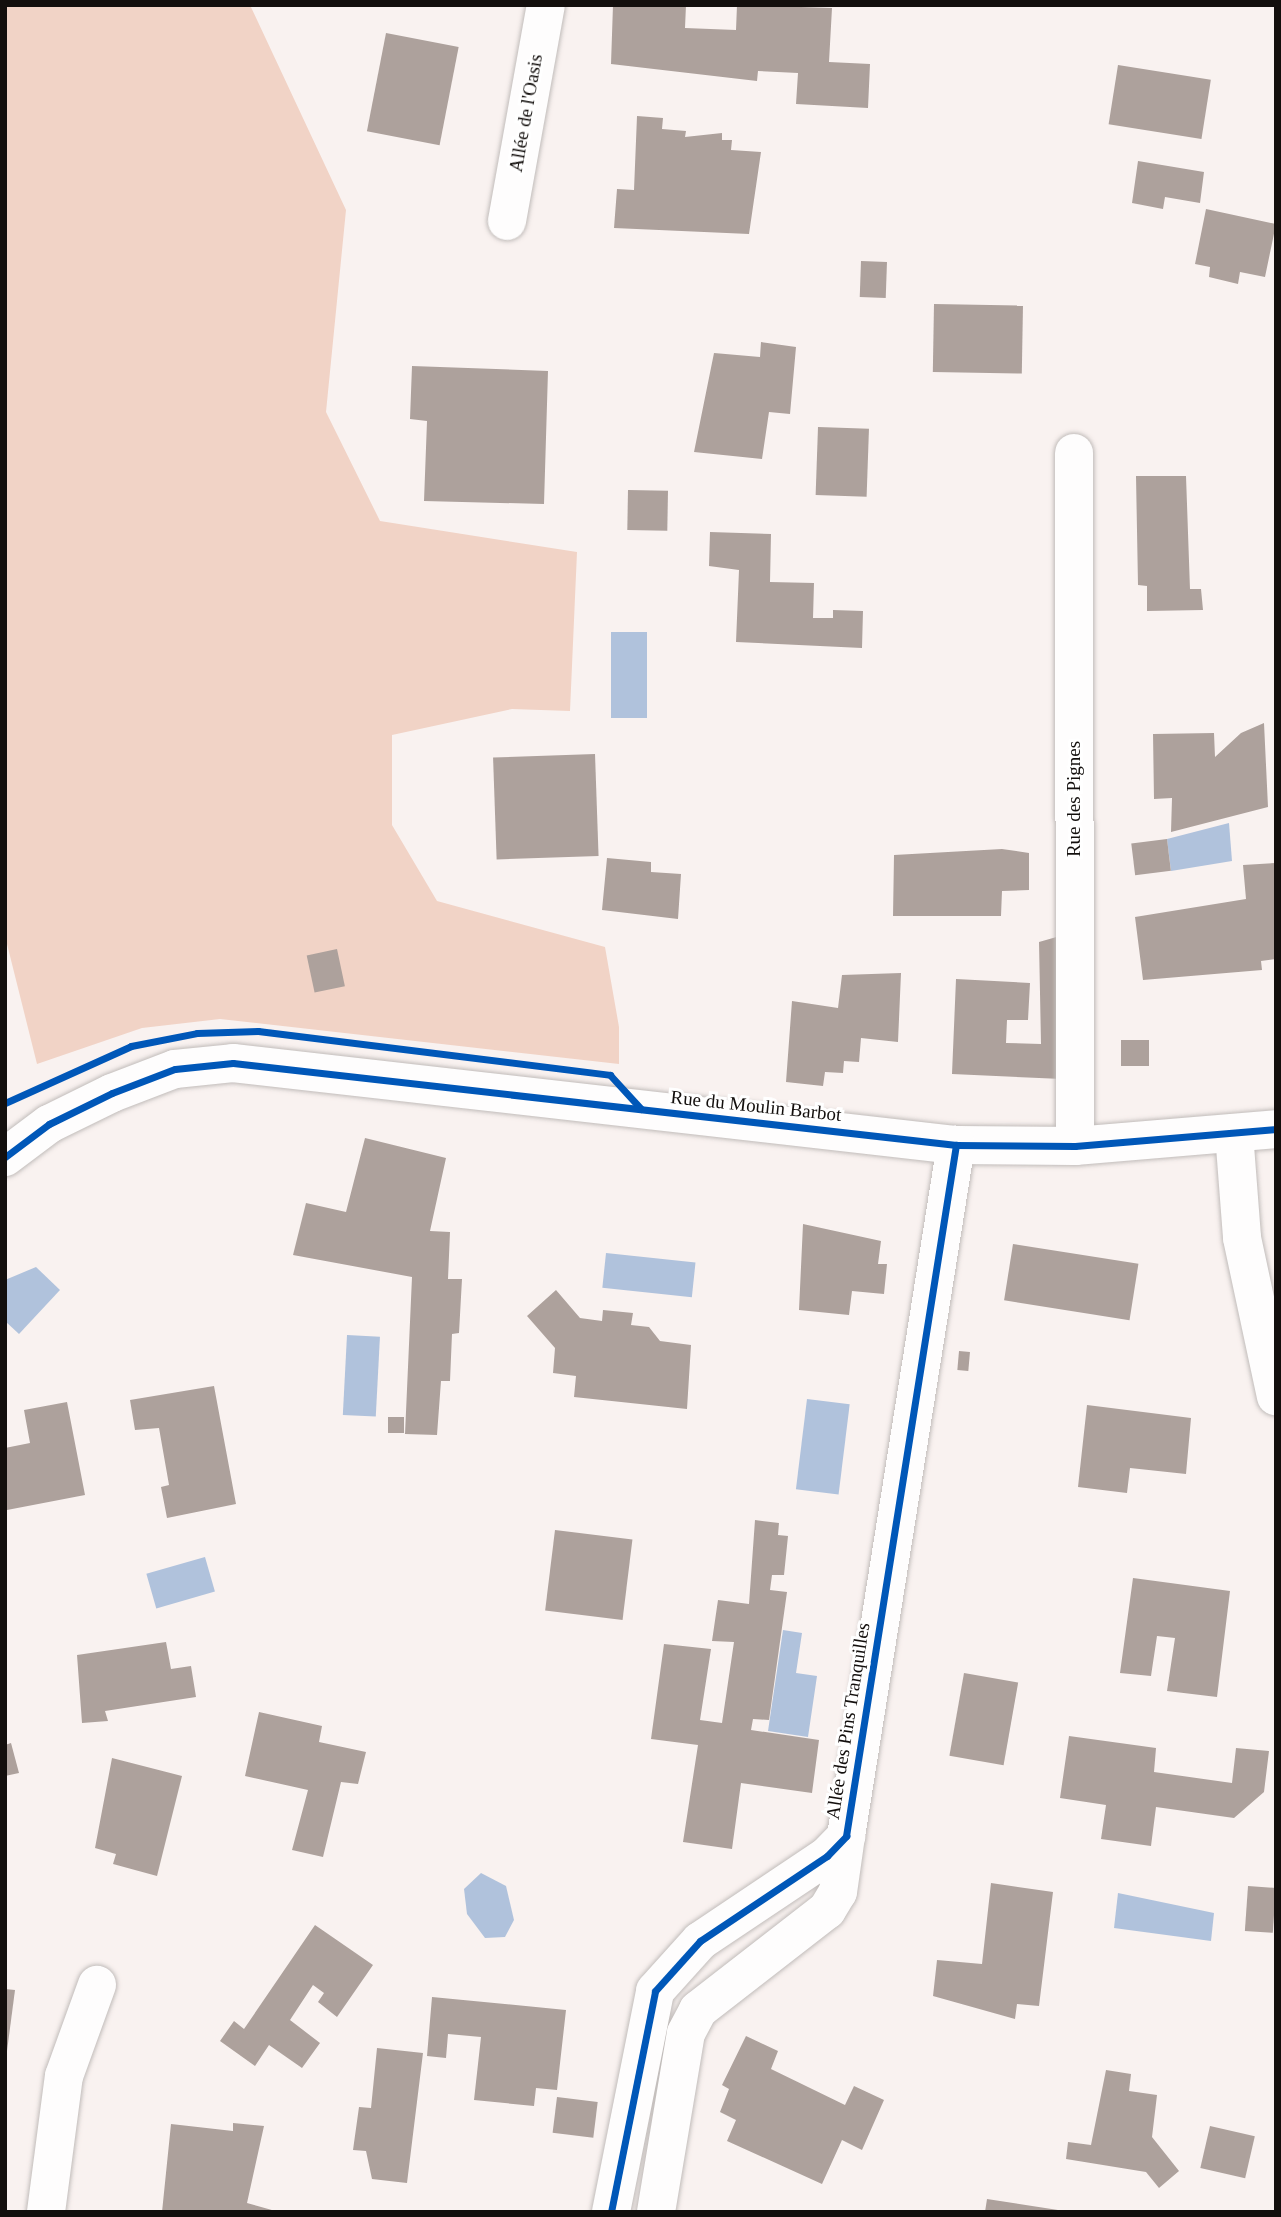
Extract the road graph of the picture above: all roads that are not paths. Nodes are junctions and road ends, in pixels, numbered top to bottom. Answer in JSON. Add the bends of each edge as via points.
{"nodes":[{"id":1,"x":546,"y":5,"type":"edge"},
{"id":2,"x":507,"y":221,"type":"dead end"},
{"id":3,"x":1074,"y":453,"type":"dead end"},
{"id":4,"x":1276,"y":1129,"type":"edge"},
{"id":5,"x":1234,"y":1133,"type":"junction"},
{"id":6,"x":956,"y":1145,"type":"junction"},
{"id":7,"x":1075,"y":1146,"type":"junction"},
{"id":8,"x":5,"y":1157,"type":"edge"},
{"id":9,"x":1276,"y":1396,"type":"edge"},
{"id":10,"x":846,"y":1836,"type":"junction"},
{"id":11,"x":97,"y":1986,"type":"dead end"},
{"id":12,"x":46,"y":2212,"type":"edge"},
{"id":13,"x":611,"y":2212,"type":"edge"},
{"id":14,"x":656,"y":2212,"type":"edge"}],
"edges":[{"from":1,"to":2,"type":"street","name":"Allée de l'Oasis"},
{"from":3,"to":7,"type":"street","name":"Rue des Pignes"},
{"from":4,"to":5,"type":"street","name":"Rue du Moulin Barbot"},
{"from":5,"to":7,"type":"street","name":"Rue du Moulin Barbot"},
{"from":5,"to":9,"type":"street","via":[[1242,1238]]},
{"from":6,"to":7,"type":"street","name":"Rue du Moulin Barbot"},
{"from":6,"to":8,"type":"street","name":"Rue du Moulin Barbot","via":[[233,1063],[175,1069],[112,1093],[48,1124]]},
{"from":6,"to":10,"type":"street","name":"Allée des Pins Tranquilles"},
{"from":10,"to":13,"type":"street","name":"Allée des Pins Tranquilles","via":[[827,1856],[699,1941],[655,1991]]},
{"from":10,"to":14,"type":"street","name":"Allée des Pins Tranquilles","via":[[838,1892],[827,1910],[698,2010],[685,2033]]},
{"from":11,"to":12,"type":"street","via":[[64,2076]]}]}
